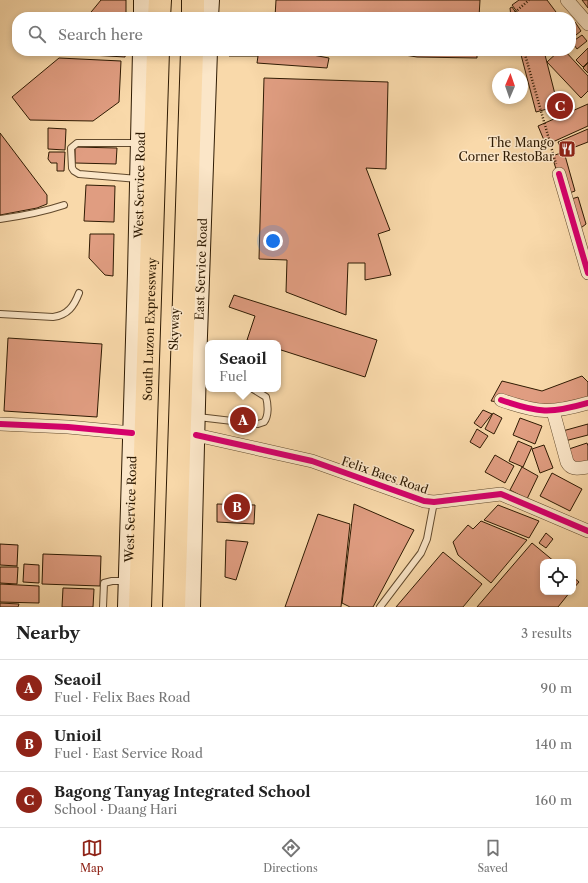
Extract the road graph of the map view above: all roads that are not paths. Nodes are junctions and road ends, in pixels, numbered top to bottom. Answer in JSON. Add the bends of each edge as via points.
{"nodes":[{"id":1,"x":143,"y":0,"type":"edge"},
{"id":2,"x":160,"y":0,"type":"edge"},
{"id":3,"x":170,"y":0,"type":"edge"},
{"id":4,"x":184,"y":0,"type":"edge"},
{"id":5,"x":193,"y":0,"type":"edge"},
{"id":6,"x":210,"y":0,"type":"edge"},
{"id":7,"x":567,"y":0,"type":"edge"},
{"id":8,"x":143,"y":12,"type":"edge"},
{"id":9,"x":159,"y":12,"type":"edge"},
{"id":10,"x":169,"y":12,"type":"edge"},
{"id":11,"x":184,"y":12,"type":"edge"},
{"id":12,"x":193,"y":12,"type":"edge"},
{"id":13,"x":209,"y":12,"type":"edge"},
{"id":14,"x":588,"y":24,"type":"edge"},
{"id":15,"x":142,"y":56,"type":"edge"},
{"id":16,"x":158,"y":56,"type":"edge"},
{"id":17,"x":168,"y":56,"type":"edge"},
{"id":18,"x":183,"y":56,"type":"edge"},
{"id":19,"x":192,"y":56,"type":"edge"},
{"id":20,"x":208,"y":56,"type":"edge"},
{"id":21,"x":140,"y":142,"type":"junction"},
{"id":22,"x":559,"y":174,"type":"road end"},
{"id":23,"x":139,"y":180,"type":"junction"},
{"id":24,"x":64,"y":205,"type":"dead end"},
{"id":25,"x":0,"y":219,"type":"edge"},
{"id":26,"x":588,"y":273,"type":"edge"},
{"id":27,"x":79,"y":293,"type":"dead end"},
{"id":28,"x":0,"y":314,"type":"edge"},
{"id":29,"x":258,"y":392,"type":"edge"},
{"id":30,"x":501,"y":400,"type":"dead end"},
{"id":31,"x":588,"y":403,"type":"edge"},
{"id":32,"x":553,"y":411,"type":"junction"},
{"id":33,"x":196,"y":417,"type":"junction"},
{"id":34,"x":0,"y":424,"type":"edge"},
{"id":35,"x":132,"y":433,"type":"junction"},
{"id":36,"x":196,"y":435,"type":"junction"},
{"id":37,"x":588,"y":467,"type":"edge"},
{"id":38,"x":434,"y":502,"type":"junction"},
{"id":39,"x":588,"y":531,"type":"edge"},
{"id":40,"x":128,"y":582,"type":"junction"},
{"id":41,"x":103,"y":607,"type":"edge"},
{"id":42,"x":127,"y":607,"type":"edge"},
{"id":43,"x":140,"y":607,"type":"edge"},
{"id":44,"x":151,"y":607,"type":"edge"},
{"id":45,"x":165,"y":607,"type":"edge"},
{"id":46,"x":174,"y":607,"type":"edge"},
{"id":47,"x":191,"y":607,"type":"edge"},
{"id":48,"x":380,"y":607,"type":"edge"}],
"edges":[{"from":1,"to":8,"type":"main road"},
{"from":2,"to":9,"type":"highway"},
{"from":3,"to":10,"type":"highway"},
{"from":4,"to":11,"type":"highway"},
{"from":5,"to":12,"type":"highway"},
{"from":6,"to":13,"type":"main road"},
{"from":7,"to":14,"type":"street"},
{"from":15,"to":21,"type":"main road","name":"West Service Road"},
{"from":16,"to":43,"type":"highway","name":"South Luzon Expressway"},
{"from":17,"to":44,"type":"highway","name":"Skyway"},
{"from":18,"to":45,"type":"highway","name":"Skyway"},
{"from":19,"to":46,"type":"highway"},
{"from":20,"to":33,"type":"main road","name":"East Service Road","via":[[200,372]]},
{"from":21,"to":23,"type":"main road","name":"West Service Road"},
{"from":21,"to":23,"type":"lane","via":[[77,143],[71,148],[72,168],[79,174]]},
{"from":22,"to":26,"type":"street"},
{"from":23,"to":35,"type":"main road","name":"West Service Road"},
{"from":24,"to":25,"type":"lane"},
{"from":27,"to":28,"type":"lane","via":[[72,308],[64,315],[46,317]]},
{"from":29,"to":33,"type":"lane","via":[[266,397],[267,401],[264,422],[258,424]]},
{"from":30,"to":32,"type":"street","via":[[538,411]]},
{"from":31,"to":32,"type":"street"},
{"from":32,"to":37,"type":"street","via":[[569,466],[575,469]]},
{"from":33,"to":36,"type":"main road","name":"East Service Road"},
{"from":34,"to":35,"type":"street"},
{"from":35,"to":40,"type":"main road","name":"West Service Road"},
{"from":36,"to":38,"type":"street","name":"Felix Baes Road","via":[[312,461],[424,501]]},
{"from":36,"to":47,"type":"main road","name":"East Service Road"},
{"from":38,"to":39,"type":"street","name":"Felix Baes Road","via":[[501,494]]},
{"from":38,"to":48,"type":"lane","via":[[427,539],[421,553]]},
{"from":40,"to":41,"type":"lane","via":[[104,583]]},
{"from":40,"to":42,"type":"main road","name":"West Service Road"}]}
